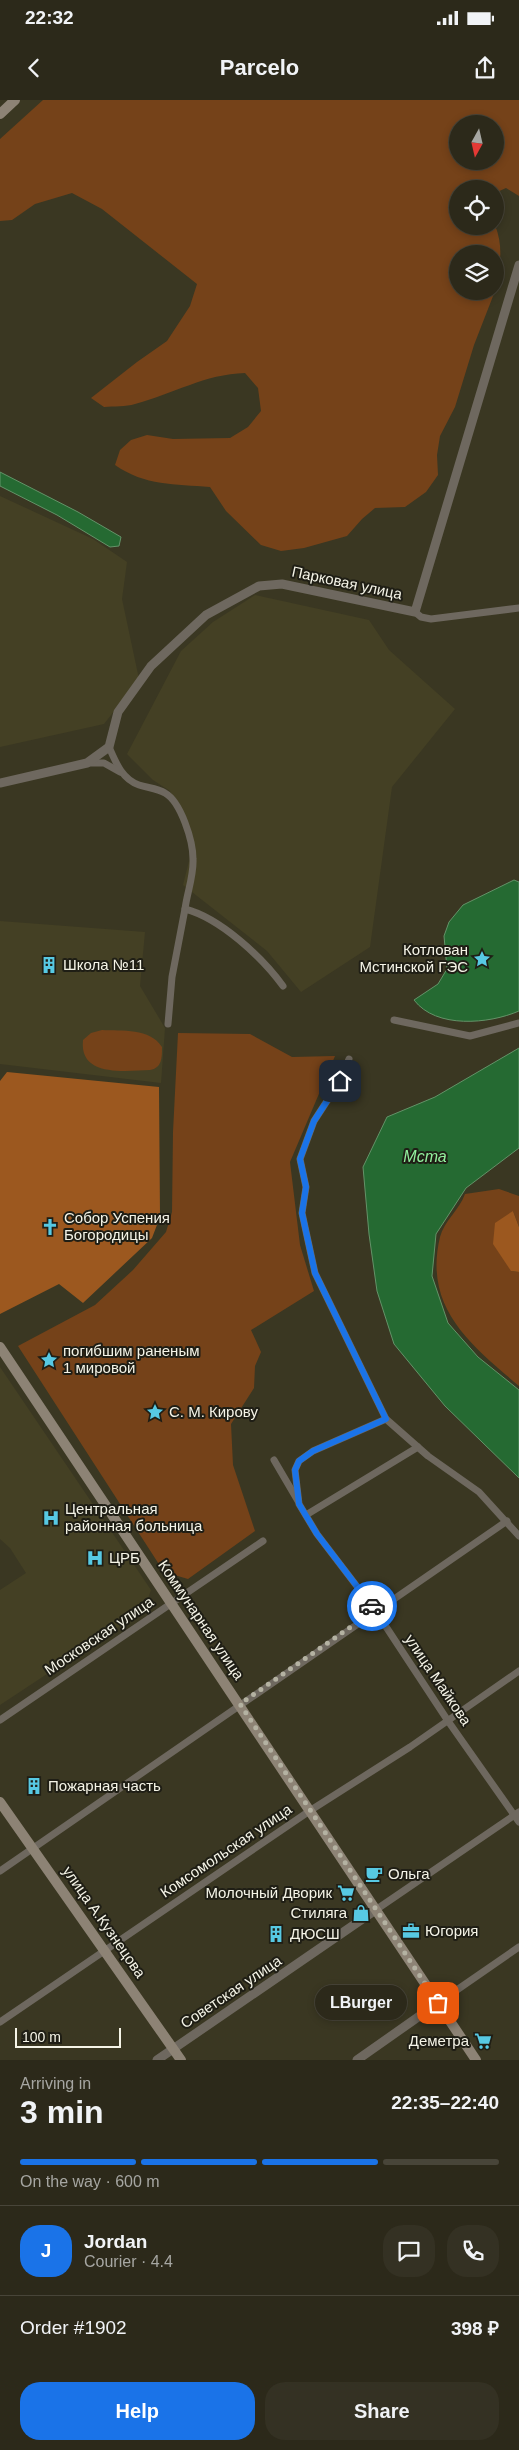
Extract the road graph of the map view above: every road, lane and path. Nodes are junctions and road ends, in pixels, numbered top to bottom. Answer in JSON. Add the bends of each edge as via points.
{"nodes":[{"id":1,"x":15,"y":100,"type":"edge"},
{"id":2,"x":0,"y":114,"type":"edge"},
{"id":3,"x":519,"y":265,"type":"edge"},
{"id":4,"x":519,"y":608,"type":"edge"},
{"id":5,"x":415,"y":612,"type":"junction"},
{"id":6,"x":109,"y":747,"type":"junction"},
{"id":7,"x":87,"y":763,"type":"junction"},
{"id":8,"x":123,"y":773,"type":"junction"},
{"id":9,"x":0,"y":783,"type":"edge"},
{"id":10,"x":185,"y":909,"type":"junction"},
{"id":11,"x":283,"y":986,"type":"dead end"},
{"id":12,"x":394,"y":1020,"type":"dead end"},
{"id":13,"x":519,"y":1023,"type":"edge"},
{"id":14,"x":168,"y":1024,"type":"dead end"},
{"id":15,"x":349,"y":1059,"type":"dead end"},
{"id":16,"x":0,"y":1346,"type":"edge"},
{"id":17,"x":386,"y":1419,"type":"junction"},
{"id":18,"x":418,"y":1447,"type":"junction"},
{"id":19,"x":274,"y":1460,"type":"dead end"},
{"id":20,"x":299,"y":1504,"type":"junction"},
{"id":21,"x":306,"y":1515,"type":"junction"},
{"id":22,"x":507,"y":1521,"type":"junction"},
{"id":23,"x":519,"y":1536,"type":"edge"},
{"id":24,"x":263,"y":1541,"type":"dead end"},
{"id":25,"x":172,"y":1603,"type":"junction"},
{"id":26,"x":375,"y":1610,"type":"junction"},
{"id":27,"x":519,"y":1671,"type":"edge"},
{"id":28,"x":240,"y":1704,"type":"junction"},
{"id":29,"x":0,"y":1720,"type":"edge"},
{"id":30,"x":448,"y":1721,"type":"junction"},
{"id":31,"x":0,"y":1802,"type":"edge"},
{"id":32,"x":311,"y":1810,"type":"junction"},
{"id":33,"x":518,"y":1816,"type":"edge"},
{"id":34,"x":34,"y":1848,"type":"junction"},
{"id":35,"x":0,"y":1871,"type":"edge"},
{"id":36,"x":377,"y":1909,"type":"junction"},
{"id":37,"x":519,"y":1947,"type":"edge"},
{"id":38,"x":105,"y":1950,"type":"junction"},
{"id":39,"x":438,"y":2003,"type":"junction"},
{"id":40,"x":0,"y":2022,"type":"edge"},
{"id":41,"x":173,"y":2049,"type":"junction"},
{"id":42,"x":157,"y":2060,"type":"edge"},
{"id":43,"x":181,"y":2060,"type":"edge"},
{"id":44,"x":357,"y":2060,"type":"edge"},
{"id":45,"x":476,"y":2060,"type":"edge"}],
"edges":[{"from":1,"to":2,"type":"main road"},
{"from":3,"to":5,"type":"street"},
{"from":4,"to":5,"type":"street","via":[[431,619]]},
{"from":5,"to":6,"type":"street","name":"Парковая улица","via":[[282,584],[259,586],[206,615],[151,666],[118,712]]},
{"from":6,"to":7,"type":"street"},
{"from":6,"to":8,"type":"street"},
{"from":7,"to":8,"type":"street","via":[[104,763]]},
{"from":7,"to":9,"type":"street"},
{"from":8,"to":10,"type":"street","via":[[128,780],[166,793],[174,800],[189,833],[194,860]]},
{"from":10,"to":11,"type":"street","via":[[198,912],[245,944],[267,964]]},
{"from":10,"to":14,"type":"street","via":[[172,977]]},
{"from":12,"to":13,"type":"street","via":[[470,1036]]},
{"from":15,"to":17,"type":"street","via":[[340,1081],[314,1121],[300,1159],[306,1187],[302,1213],[315,1273]]},
{"from":16,"to":25,"type":"main road","name":"Коммунарная улица"},
{"from":17,"to":18,"type":"street"},
{"from":17,"to":20,"type":"street","name":"улица Майкова","via":[[313,1451],[299,1461],[295,1470]]},
{"from":18,"to":21,"type":"street"},
{"from":18,"to":22,"type":"street","via":[[479,1492]]},
{"from":19,"to":20,"type":"street","name":"улица Майкова"},
{"from":20,"to":21,"type":"street","name":"улица Майкова"},
{"from":21,"to":26,"type":"street","name":"улица Майкова"},
{"from":22,"to":23,"type":"street"},
{"from":22,"to":26,"type":"street"},
{"from":24,"to":25,"type":"street","name":"Московская улица"},
{"from":25,"to":28,"type":"main road","name":"Коммунарная улица"},
{"from":25,"to":29,"type":"street","name":"Московская улица"},
{"from":26,"to":28,"type":"street"},
{"from":26,"to":30,"type":"street","name":"улица Майкова"},
{"from":27,"to":30,"type":"street","name":"Комсомольская улица"},
{"from":28,"to":32,"type":"main road","name":"Коммунарная улица"},
{"from":28,"to":34,"type":"street"},
{"from":30,"to":32,"type":"street","name":"Комсомольская улица"},
{"from":30,"to":33,"type":"street","name":"улица Майкова"},
{"from":31,"to":34,"type":"main road","name":"улица А.Кузнецова"},
{"from":32,"to":36,"type":"main road","name":"Коммунарная улица"},
{"from":32,"to":38,"type":"street","name":"Комсомольская улица"},
{"from":33,"to":36,"type":"street","name":"Советская улица"},
{"from":34,"to":35,"type":"street"},
{"from":34,"to":38,"type":"main road","name":"улица А.Кузнецова"},
{"from":36,"to":39,"type":"main road","name":"Коммунарная улица"},
{"from":36,"to":41,"type":"street","name":"Советская улица"},
{"from":37,"to":39,"type":"street"},
{"from":38,"to":40,"type":"street","name":"Комсомольская улица"},
{"from":38,"to":41,"type":"main road","name":"улица А.Кузнецова"},
{"from":39,"to":44,"type":"street"},
{"from":39,"to":45,"type":"main road","name":"Коммунарная улица"},
{"from":41,"to":42,"type":"street","name":"Советская улица"},
{"from":41,"to":43,"type":"main road","name":"улица А.Кузнецова"}]}
